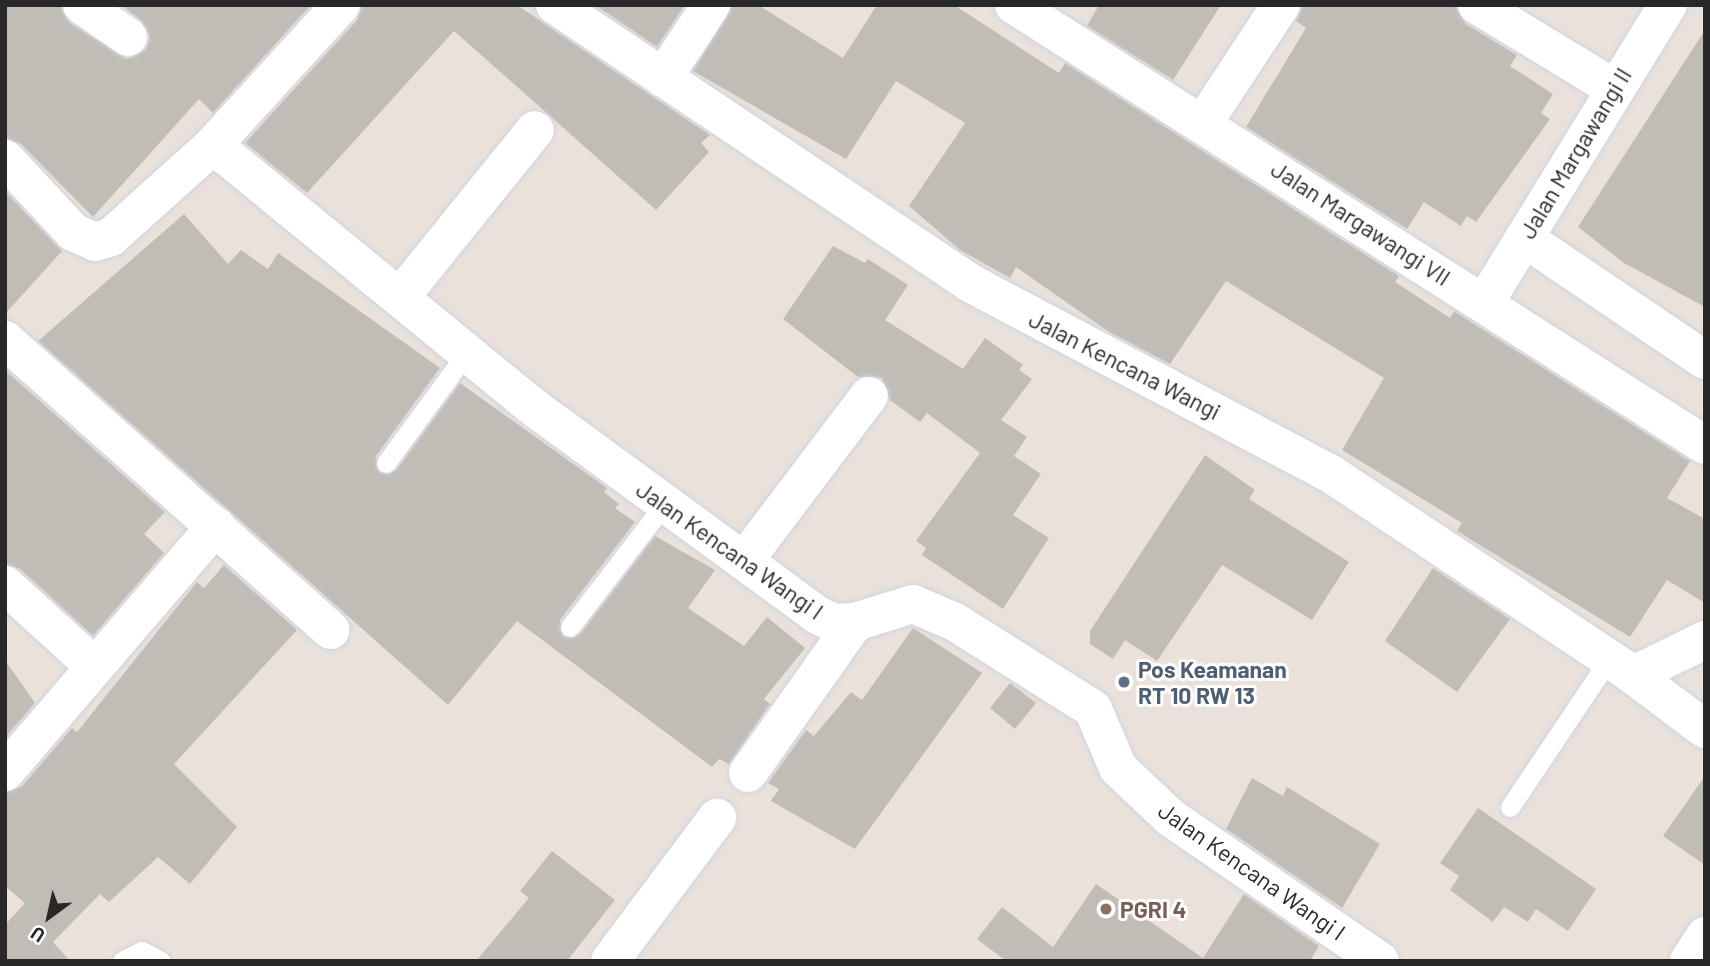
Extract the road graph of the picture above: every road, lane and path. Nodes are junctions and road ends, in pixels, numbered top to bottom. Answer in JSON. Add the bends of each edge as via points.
{"nodes":[{"id":1,"x":82,"y":5,"type":"edge"},
{"id":2,"x":341,"y":5,"type":"edge"},
{"id":3,"x":555,"y":5,"type":"edge"},
{"id":4,"x":711,"y":5,"type":"edge"},
{"id":5,"x":1014,"y":5,"type":"edge"},
{"id":6,"x":1281,"y":5,"type":"edge"},
{"id":7,"x":1477,"y":5,"type":"edge"},
{"id":8,"x":1668,"y":5,"type":"edge"},
{"id":9,"x":128,"y":37,"type":"dead end"},
{"id":10,"x":663,"y":78,"type":"junction"},
{"id":11,"x":1614,"y":88,"type":"junction"},
{"id":12,"x":1204,"y":122,"type":"junction"},
{"id":13,"x":535,"y":130,"type":"dead end"},
{"id":14,"x":213,"y":145,"type":"junction"},
{"id":15,"x":5,"y":159,"type":"edge"},
{"id":16,"x":1524,"y":238,"type":"junction"},
{"id":17,"x":401,"y":296,"type":"junction"},
{"id":18,"x":1485,"y":302,"type":"junction"},
{"id":19,"x":5,"y":340,"type":"edge"},
{"id":20,"x":468,"y":351,"type":"junction"},
{"id":21,"x":1705,"y":360,"type":"edge"},
{"id":22,"x":869,"y":396,"type":"dead end"},
{"id":23,"x":1705,"y":445,"type":"edge"},
{"id":24,"x":386,"y":463,"type":"dead end"},
{"id":25,"x":664,"y":503,"type":"junction"},
{"id":26,"x":216,"y":526,"type":"junction"},
{"id":27,"x":744,"y":561,"type":"junction"},
{"id":28,"x":5,"y":585,"type":"edge"},
{"id":29,"x":855,"y":622,"type":"junction"},
{"id":30,"x":570,"y":627,"type":"dead end"},
{"id":31,"x":330,"y":629,"type":"dead end"},
{"id":32,"x":1705,"y":640,"type":"edge"},
{"id":33,"x":93,"y":666,"type":"junction"},
{"id":34,"x":1621,"y":667,"type":"junction"},
{"id":35,"x":1705,"y":729,"type":"edge"},
{"id":36,"x":5,"y":772,"type":"edge"},
{"id":37,"x":748,"y":773,"type":"dead end"},
{"id":38,"x":1510,"y":807,"type":"dead end"},
{"id":39,"x":717,"y":818,"type":"dead end"},
{"id":40,"x":1705,"y":936,"type":"edge"},
{"id":41,"x":122,"y":961,"type":"edge"},
{"id":42,"x":161,"y":961,"type":"edge"},
{"id":43,"x":610,"y":961,"type":"edge"},
{"id":44,"x":1380,"y":961,"type":"edge"},
{"id":45,"x":1689,"y":961,"type":"edge"}],
"edges":[{"from":1,"to":9,"type":"street"},
{"from":2,"to":14,"type":"street"},
{"from":3,"to":10,"type":"street","name":"Jalan Kencana Wangi"},
{"from":4,"to":10,"type":"street"},
{"from":5,"to":12,"type":"street","name":"Jalan Margawangi VII"},
{"from":6,"to":12,"type":"street"},
{"from":7,"to":11,"type":"street"},
{"from":8,"to":11,"type":"street","name":"Jalan Margawangi II"},
{"from":10,"to":34,"type":"street","name":"Jalan Kencana Wangi","via":[[970,283],[1331,474]]},
{"from":11,"to":16,"type":"street","name":"Jalan Margawangi II"},
{"from":12,"to":18,"type":"street","name":"Jalan Margawangi VII"},
{"from":13,"to":17,"type":"street"},
{"from":14,"to":15,"type":"street","via":[[111,237],[95,242],[73,232]]},
{"from":14,"to":17,"type":"street","name":"Jalan Kencana Wangi I"},
{"from":16,"to":18,"type":"street","name":"Jalan Margawangi II"},
{"from":16,"to":21,"type":"street"},
{"from":17,"to":20,"type":"street","name":"Jalan Kencana Wangi I"},
{"from":18,"to":23,"type":"street","name":"Jalan Margawangi VII"},
{"from":19,"to":26,"type":"street"},
{"from":20,"to":24,"type":"lane"},
{"from":20,"to":25,"type":"street","name":"Jalan Kencana Wangi I"},
{"from":22,"to":27,"type":"street"},
{"from":25,"to":27,"type":"street","name":"Jalan Kencana Wangi I"},
{"from":25,"to":30,"type":"lane"},
{"from":26,"to":31,"type":"street"},
{"from":26,"to":33,"type":"street"},
{"from":27,"to":29,"type":"street","name":"Jalan Kencana Wangi I","via":[[817,615]]},
{"from":28,"to":33,"type":"street"},
{"from":29,"to":37,"type":"street"},
{"from":29,"to":44,"type":"street","name":"Jalan Kencana Wangi I","via":[[913,604],[955,622],[1093,709],[1118,768],[1171,818]]},
{"from":32,"to":34,"type":"street"},
{"from":33,"to":36,"type":"street"},
{"from":34,"to":35,"type":"street","name":"Jalan Kencana Wangi"},
{"from":34,"to":38,"type":"lane"},
{"from":39,"to":43,"type":"street"},
{"from":40,"to":45,"type":"street"},
{"from":41,"to":42,"type":"lane","via":[[142,951]]}]}
